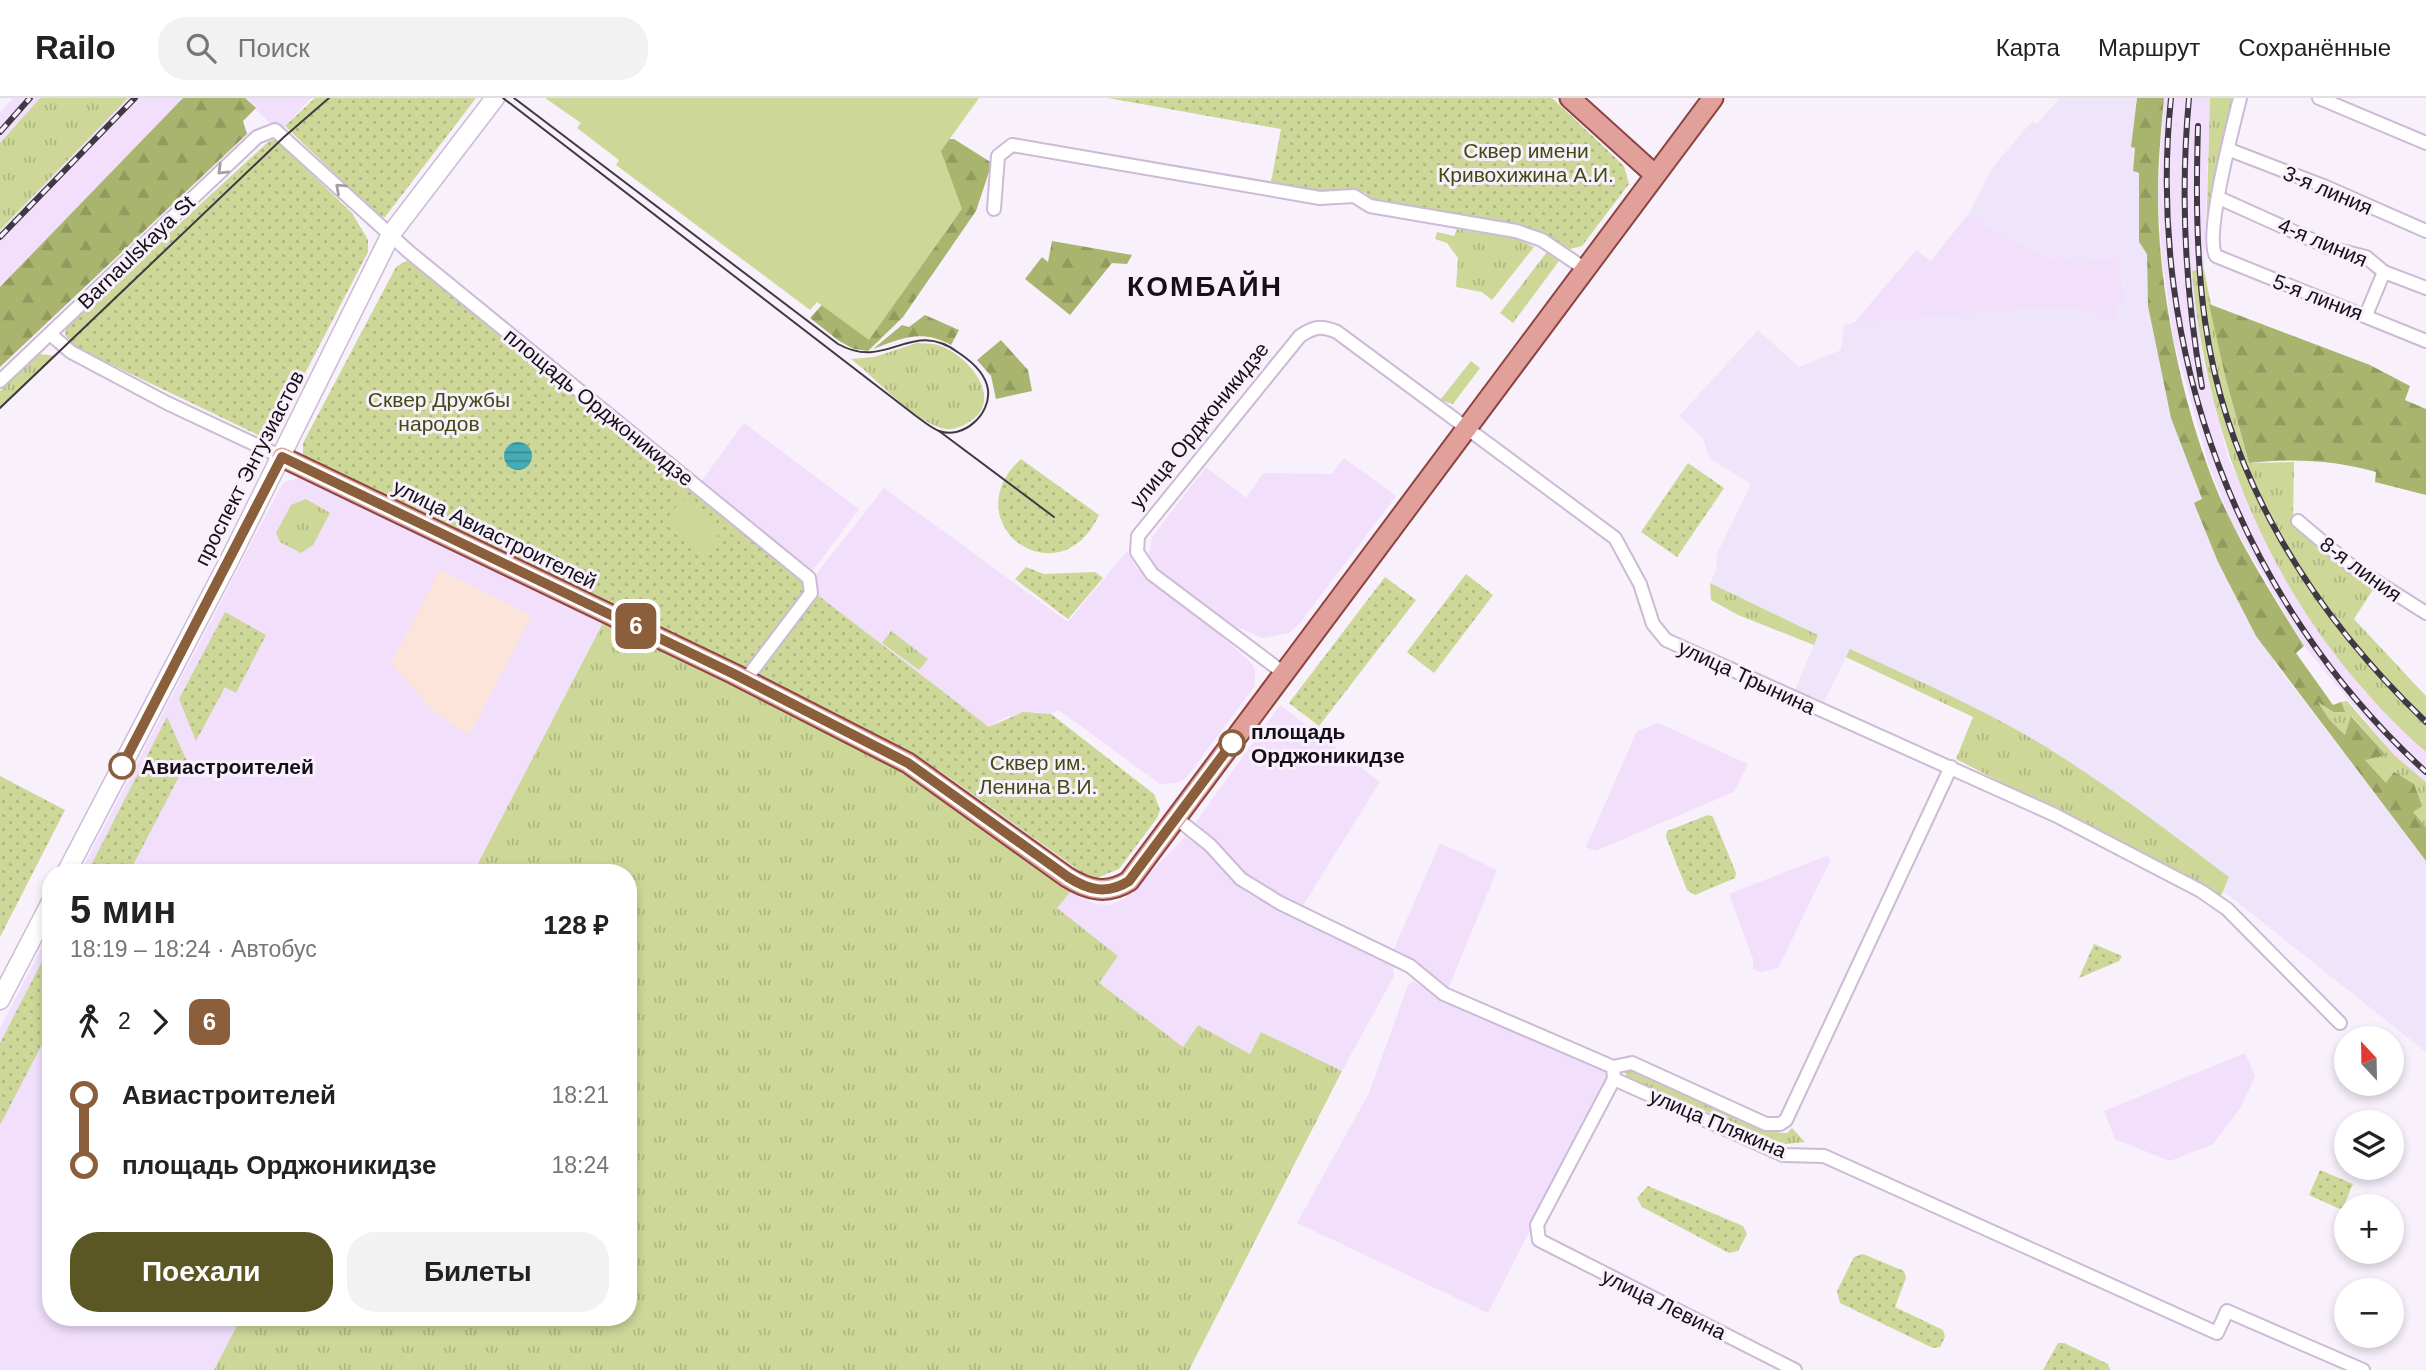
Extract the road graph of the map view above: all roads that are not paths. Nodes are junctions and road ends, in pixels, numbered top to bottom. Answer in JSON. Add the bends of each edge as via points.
{"nodes":[{"id":1,"x":495,"y":98,"type":"edge"},
{"id":2,"x":1570,"y":98,"type":"edge"},
{"id":3,"x":1713,"y":98,"type":"edge"},
{"id":4,"x":2239,"y":98,"type":"edge"},
{"id":5,"x":2319,"y":98,"type":"edge"},
{"id":6,"x":275,"y":130,"type":"joint"},
{"id":7,"x":2426,"y":143,"type":"edge"},
{"id":8,"x":2230,"y":150,"type":"junction"},
{"id":9,"x":1654,"y":174,"type":"junction"},
{"id":10,"x":2219,"y":198,"type":"junction"},
{"id":11,"x":994,"y":209,"type":"dead end"},
{"id":12,"x":2426,"y":231,"type":"edge"},
{"id":13,"x":391,"y":234,"type":"junction"},
{"id":14,"x":1585,"y":269,"type":"junction"},
{"id":15,"x":2384,"y":272,"type":"junction"},
{"id":16,"x":2426,"y":288,"type":"edge"},
{"id":17,"x":2366,"y":316,"type":"junction"},
{"id":18,"x":50,"y":334,"type":"junction"},
{"id":19,"x":2426,"y":341,"type":"edge"},
{"id":20,"x":0,"y":381,"type":"edge"},
{"id":21,"x":1466,"y":428,"type":"junction"},
{"id":22,"x":282,"y":457,"type":"junction"},
{"id":23,"x":2298,"y":522,"type":"dead end"},
{"id":24,"x":2426,"y":613,"type":"edge"},
{"id":25,"x":1285,"y":674,"type":"junction"},
{"id":26,"x":746,"y":679,"type":"junction"},
{"id":27,"x":1951,"y":767,"type":"junction"},
{"id":28,"x":1176,"y":818,"type":"junction"},
{"id":29,"x":71,"y":864,"type":"edge"},
{"id":30,"x":42,"y":919,"type":"edge"},
{"id":31,"x":0,"y":1000,"type":"edge"},
{"id":32,"x":2340,"y":1023,"type":"dead end"},
{"id":33,"x":1614,"y":1073,"type":"junction"},
{"id":34,"x":1795,"y":1370,"type":"edge"},
{"id":35,"x":2362,"y":1370,"type":"edge"}],
"edges":[{"from":1,"to":13,"type":"main road","name":"проспект Энтузиастов"},
{"from":2,"to":9,"type":"main road"},
{"from":3,"to":9,"type":"main road"},
{"from":4,"to":8,"type":"street"},
{"from":5,"to":7,"type":"street"},
{"from":13,"to":6,"type":"street","name":"площадь Орджоникидзе","one_way":true},
{"from":6,"to":18,"type":"street","name":"Barnaulskaya St","one_way":true,"via":[[257,137]]},
{"from":8,"to":10,"type":"street"},
{"from":8,"to":12,"type":"street","name":"3-я линия"},
{"from":9,"to":14,"type":"main road"},
{"from":10,"to":15,"type":"street","name":"4-я линия","via":[[2330,248],[2366,257]]},
{"from":10,"to":17,"type":"street","name":"5-я линия","via":[[2213,251],[2230,265]]},
{"from":11,"to":14,"type":"street","via":[[998,156],[1012,145],[1320,198],[1354,196],[1370,205],[1542,240]]},
{"from":13,"to":22,"type":"main road","name":"проспект Энтузиастов"},
{"from":13,"to":26,"type":"street","name":"площадь Орджоникидзе","via":[[810,578],[811,593]]},
{"from":14,"to":21,"type":"main road"},
{"from":15,"to":16,"type":"street","name":"4-я линия"},
{"from":15,"to":17,"type":"street"},
{"from":17,"to":19,"type":"street","name":"5-я линия"},
{"from":18,"to":20,"type":"street","name":"Barnaulskaya St"},
{"from":18,"to":22,"type":"street","name":"улица Авиастроителей","via":[[71,352],[167,404]]},
{"from":21,"to":25,"type":"main road"},
{"from":21,"to":25,"type":"street","name":"улица Орджоникидзе","via":[[1337,332],[1314,327],[1300,336],[1139,536],[1137,552],[1152,574]]},
{"from":21,"to":27,"type":"street","name":"улица Трынина","via":[[1615,538],[1640,584],[1653,624],[1666,640]]},
{"from":22,"to":26,"type":"main road","name":"улица Авиастроителей"},
{"from":22,"to":29,"type":"main road","name":"проспект Энтузиастов"},
{"from":23,"to":24,"type":"street","name":"8-я линия","via":[[2348,564]]},
{"from":25,"to":28,"type":"main road"},
{"from":26,"to":28,"type":"main road","name":"улица Авиастроителей","via":[[908,763],[1068,877],[1096,890],[1129,881]]},
{"from":27,"to":32,"type":"street","name":"улица Трынина","via":[[2201,891],[2227,909]]},
{"from":27,"to":33,"type":"street","via":[[1786,1120],[1766,1124],[1632,1063]]},
{"from":28,"to":33,"type":"street","name":"улица Плякина","via":[[1241,878],[1280,903],[1410,966],[1444,994]]},
{"from":30,"to":31,"type":"main road"},
{"from":33,"to":34,"type":"street","name":"улица Левина","via":[[1537,1225],[1537,1234],[1544,1245]]},
{"from":33,"to":35,"type":"street","name":"улица Плякина","via":[[1783,1155],[1824,1156],[2217,1333],[2227,1311]]}]}
